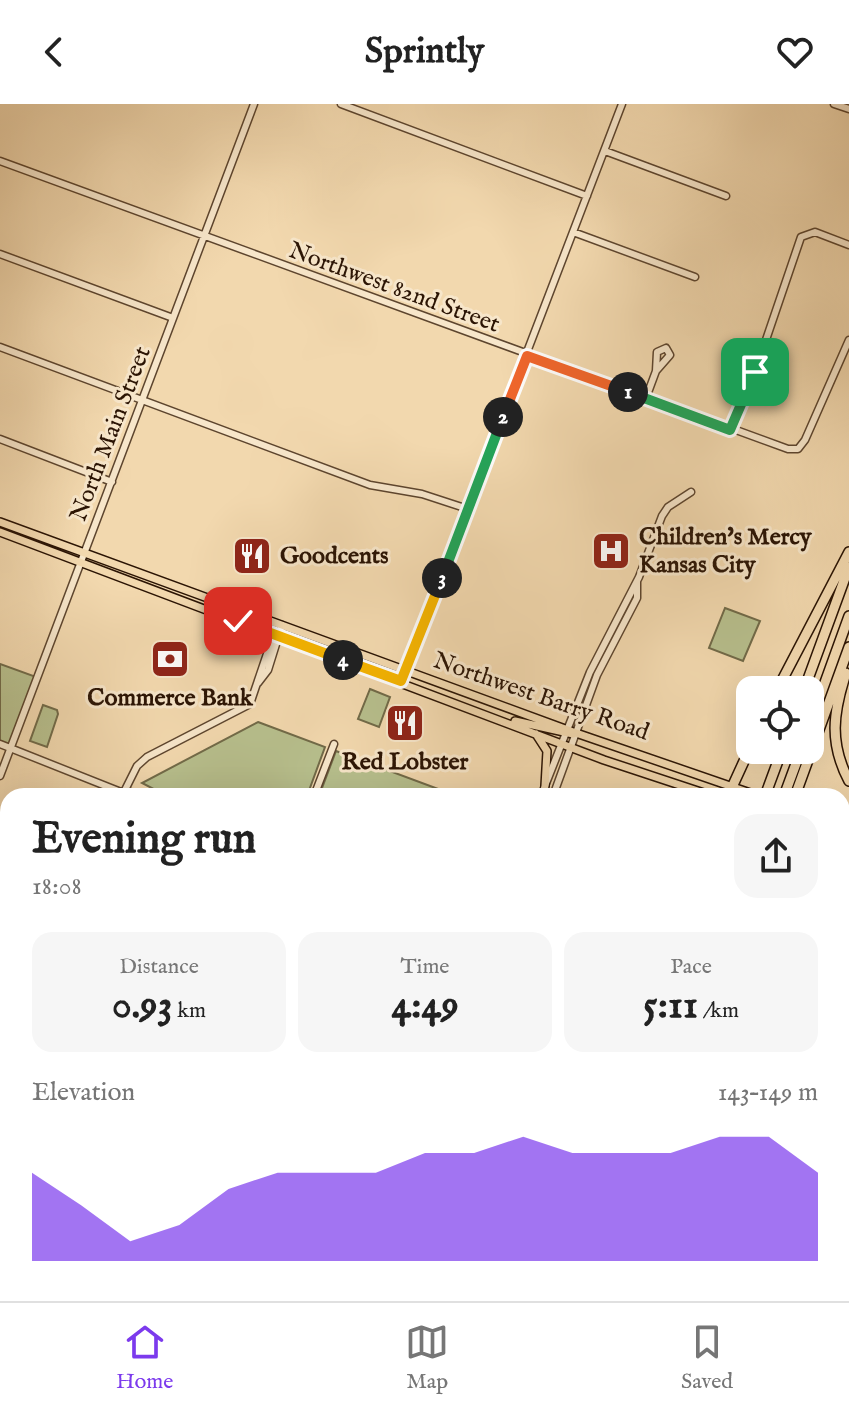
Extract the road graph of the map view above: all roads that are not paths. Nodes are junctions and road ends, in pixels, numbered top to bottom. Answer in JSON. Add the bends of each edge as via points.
{"nodes":[{"id":1,"x":254,"y":104,"type":"edge"},
{"id":2,"x":341,"y":104,"type":"edge"},
{"id":3,"x":622,"y":104,"type":"edge"},
{"id":4,"x":834,"y":104,"type":"edge"},
{"id":5,"x":849,"y":109,"type":"edge"},
{"id":6,"x":605,"y":151,"type":"junction"},
{"id":7,"x":0,"y":161,"type":"edge"},
{"id":8,"x":587,"y":196,"type":"junction"},
{"id":9,"x":726,"y":196,"type":"dead end"},
{"id":10,"x":573,"y":232,"type":"junction"},
{"id":11,"x":205,"y":237,"type":"junction"},
{"id":12,"x":849,"y":245,"type":"edge"},
{"id":13,"x":0,"y":254,"type":"edge"},
{"id":14,"x":695,"y":277,"type":"dead end"},
{"id":15,"x":173,"y":318,"type":"junction"},
{"id":16,"x":849,"y":340,"type":"edge"},
{"id":17,"x":0,"y":347,"type":"edge"},
{"id":18,"x":527,"y":356,"type":"junction"},
{"id":19,"x":656,"y":371,"type":"dead end"},
{"id":20,"x":646,"y":398,"type":"junction"},
{"id":21,"x":143,"y":400,"type":"junction"},
{"id":22,"x":730,"y":430,"type":"junction"},
{"id":23,"x":0,"y":439,"type":"edge"},
{"id":24,"x":112,"y":482,"type":"junction"},
{"id":25,"x":691,"y":492,"type":"dead end"},
{"id":26,"x":468,"y":509,"type":"junction"},
{"id":27,"x":0,"y":522,"type":"edge"},
{"id":28,"x":0,"y":532,"type":"edge"},
{"id":29,"x":849,"y":552,"type":"edge"},
{"id":30,"x":86,"y":553,"type":"junction"},
{"id":31,"x":82,"y":562,"type":"junction"},
{"id":32,"x":849,"y":567,"type":"edge"},
{"id":33,"x":849,"y":616,"type":"edge"},
{"id":34,"x":282,"y":625,"type":"junction"},
{"id":35,"x":277,"y":637,"type":"junction"},
{"id":36,"x":849,"y":647,"type":"edge"},
{"id":37,"x":849,"y":664,"type":"edge"},
{"id":38,"x":405,"y":671,"type":"junction"},
{"id":39,"x":784,"y":676,"type":"edge"},
{"id":40,"x":809,"y":676,"type":"edge"},
{"id":41,"x":401,"y":681,"type":"junction"},
{"id":42,"x":824,"y":685,"type":"edge"},
{"id":43,"x":505,"y":721,"type":"junction"},
{"id":44,"x":535,"y":732,"type":"junction"},
{"id":45,"x":569,"y":737,"type":"junction"},
{"id":46,"x":0,"y":744,"type":"edge"},
{"id":47,"x":334,"y":744,"type":"dead end"},
{"id":48,"x":11,"y":748,"type":"junction"},
{"id":49,"x":743,"y":764,"type":"edge"},
{"id":50,"x":777,"y":764,"type":"edge"},
{"id":51,"x":796,"y":764,"type":"edge"},
{"id":52,"x":0,"y":776,"type":"edge"},
{"id":53,"x":849,"y":781,"type":"edge"},
{"id":54,"x":545,"y":786,"type":"joint"},
{"id":55,"x":111,"y":788,"type":"edge"},
{"id":56,"x":128,"y":788,"type":"edge"},
{"id":57,"x":317,"y":788,"type":"edge"},
{"id":58,"x":555,"y":788,"type":"edge"},
{"id":59,"x":692,"y":788,"type":"edge"},
{"id":60,"x":721,"y":788,"type":"edge"},
{"id":61,"x":731,"y":788,"type":"edge"},
{"id":62,"x":768,"y":788,"type":"edge"},
{"id":63,"x":787,"y":788,"type":"edge"},
{"id":64,"x":798,"y":788,"type":"edge"}],
"edges":[{"from":1,"to":11,"type":"street","name":"North Main Street"},
{"from":2,"to":8,"type":"street"},
{"from":3,"to":6,"type":"street"},
{"from":4,"to":5,"type":"street"},
{"from":6,"to":8,"type":"street"},
{"from":6,"to":9,"type":"street"},
{"from":7,"to":11,"type":"street","name":"Northwest 82nd Street"},
{"from":8,"to":10,"type":"street"},
{"from":10,"to":14,"type":"street"},
{"from":10,"to":18,"type":"street"},
{"from":11,"to":15,"type":"street","name":"North Main Street"},
{"from":11,"to":18,"type":"street","name":"Northwest 82nd Street"},
{"from":12,"to":22,"type":"street","via":[[809,232],[798,244]]},
{"from":13,"to":15,"type":"street"},
{"from":15,"to":21,"type":"street","name":"North Main Street"},
{"from":16,"to":22,"type":"street","name":"Northwest 82nd Street","via":[[798,449]]},
{"from":17,"to":21,"type":"street"},
{"from":18,"to":20,"type":"street","name":"Northwest 82nd Street"},
{"from":18,"to":26,"type":"street"},
{"from":19,"to":20,"type":"street"},
{"from":20,"to":22,"type":"street","name":"Northwest 82nd Street"},
{"from":21,"to":24,"type":"street","name":"North Main Street"},
{"from":21,"to":26,"type":"street","via":[[370,485]]},
{"from":23,"to":24,"type":"street"},
{"from":24,"to":30,"type":"street","name":"North Main Street"},
{"from":25,"to":45,"type":"street","via":[[662,516],[637,581],[637,598]]},
{"from":26,"to":38,"type":"street"},
{"from":27,"to":30,"type":"main road","name":"Northwest Barry Road"},
{"from":28,"to":31,"type":"main road","name":"Northwest Barry Road"},
{"from":29,"to":39,"type":"highway"},
{"from":30,"to":31,"type":"street","name":"North Main Street"},
{"from":30,"to":34,"type":"main road","name":"Northwest Barry Road"},
{"from":31,"to":35,"type":"main road","name":"Northwest Barry Road"},
{"from":31,"to":48,"type":"street","name":"North Main Street"},
{"from":32,"to":40,"type":"highway"},
{"from":33,"to":42,"type":"highway"},
{"from":34,"to":35,"type":"street"},
{"from":34,"to":38,"type":"main road","name":"Northwest Barry Road"},
{"from":35,"to":41,"type":"main road","name":"Northwest Barry Road"},
{"from":35,"to":56,"type":"street","via":[[246,708],[147,757]]},
{"from":36,"to":64,"type":"highway"},
{"from":37,"to":53,"type":"highway","via":[[833,729]]},
{"from":38,"to":41,"type":"street"},
{"from":38,"to":45,"type":"main road","name":"Northwest Barry Road"},
{"from":41,"to":43,"type":"main road","name":"Northwest Barry Road"},
{"from":43,"to":44,"type":"main road","name":"Northwest Barry Road"},
{"from":43,"to":45,"type":"main road"},
{"from":44,"to":45,"type":"main road","name":"Northwest Barry Road"},
{"from":44,"to":54,"type":"main road","via":[[547,751]]},
{"from":45,"to":54,"type":"street"},
{"from":45,"to":58,"type":"street"},
{"from":45,"to":59,"type":"main road","name":"Northwest Barry Road"},
{"from":45,"to":60,"type":"main road","name":"Northwest Barry Road"},
{"from":46,"to":48,"type":"street"},
{"from":47,"to":57,"type":"street"},
{"from":48,"to":52,"type":"street","name":"North Main Street"},
{"from":48,"to":55,"type":"street"},
{"from":49,"to":61,"type":"highway"},
{"from":50,"to":62,"type":"highway"},
{"from":51,"to":63,"type":"highway"}]}
